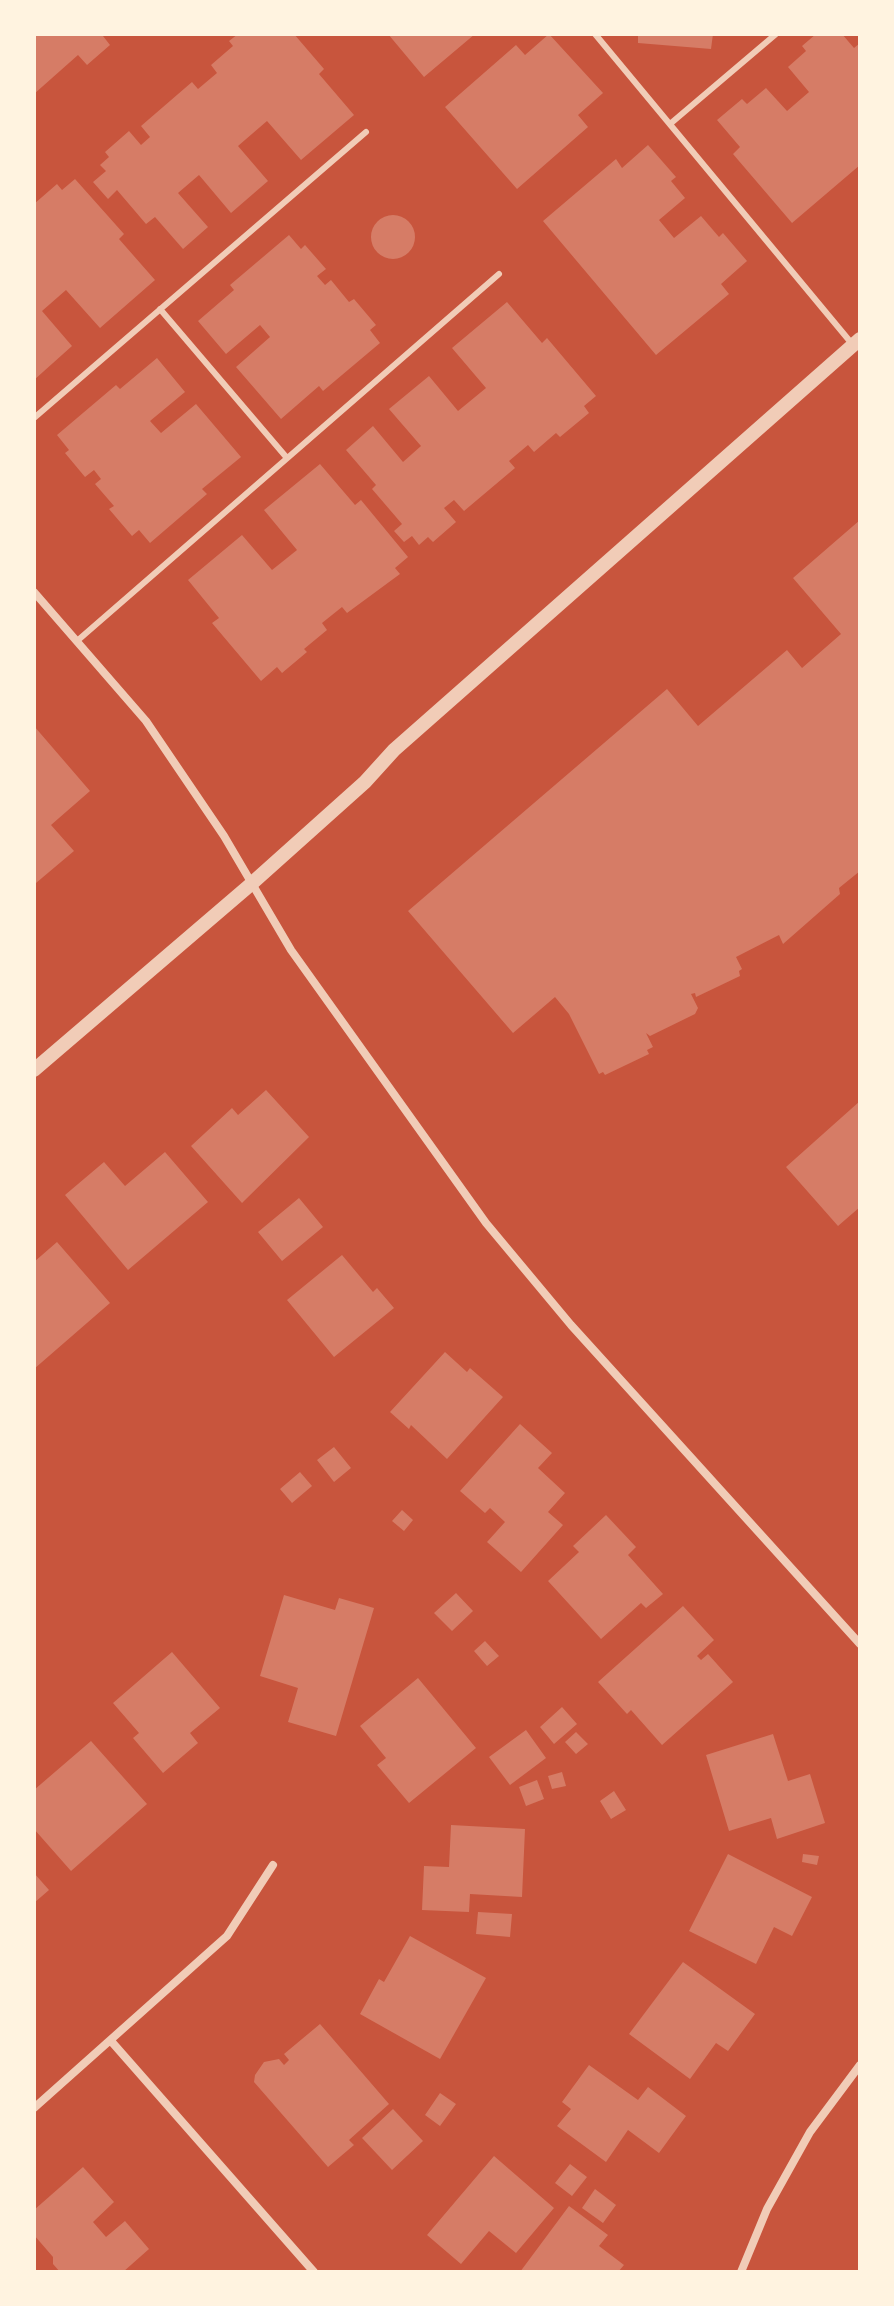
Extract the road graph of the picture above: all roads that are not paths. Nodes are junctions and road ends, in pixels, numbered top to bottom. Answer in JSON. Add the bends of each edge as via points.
{"nodes":[{"id":1,"x":595,"y":34,"type":"edge"},
{"id":2,"x":776,"y":34,"type":"edge"},
{"id":3,"x":670,"y":124,"type":"junction"},
{"id":4,"x":366,"y":132,"type":"dead end"},
{"id":5,"x":499,"y":274,"type":"dead end"},
{"id":6,"x":160,"y":309,"type":"junction"},
{"id":7,"x":857,"y":342,"type":"edge"},
{"id":8,"x":34,"y":418,"type":"edge"},
{"id":9,"x":287,"y":458,"type":"junction"},
{"id":10,"x":34,"y":592,"type":"edge"},
{"id":11,"x":77,"y":641,"type":"junction"},
{"id":12,"x":250,"y":885,"type":"junction"},
{"id":13,"x":34,"y":1070,"type":"edge"},
{"id":14,"x":860,"y":1644,"type":"edge"},
{"id":15,"x":273,"y":1865,"type":"dead end"},
{"id":16,"x":111,"y":2041,"type":"junction"},
{"id":17,"x":860,"y":2065,"type":"edge"},
{"id":18,"x":34,"y":2108,"type":"edge"},
{"id":19,"x":314,"y":2272,"type":"edge"},
{"id":20,"x":741,"y":2272,"type":"edge"}],
"edges":[{"from":1,"to":3,"type":"lane"},
{"from":2,"to":3,"type":"lane"},
{"from":3,"to":7,"type":"lane"},
{"from":4,"to":6,"type":"lane"},
{"from":5,"to":9,"type":"lane"},
{"from":6,"to":8,"type":"lane"},
{"from":6,"to":9,"type":"lane"},
{"from":7,"to":12,"type":"street","via":[[394,750]]},
{"from":9,"to":11,"type":"lane"},
{"from":10,"to":11,"type":"street"},
{"from":11,"to":12,"type":"street","via":[[146,721],[224,836]]},
{"from":12,"to":13,"type":"street"},
{"from":12,"to":14,"type":"street","via":[[486,1223],[571,1325]]},
{"from":15,"to":16,"type":"street","via":[[227,1936]]},
{"from":16,"to":18,"type":"street"},
{"from":16,"to":19,"type":"street"},
{"from":17,"to":20,"type":"street","via":[[810,2132],[767,2209]]}]}
